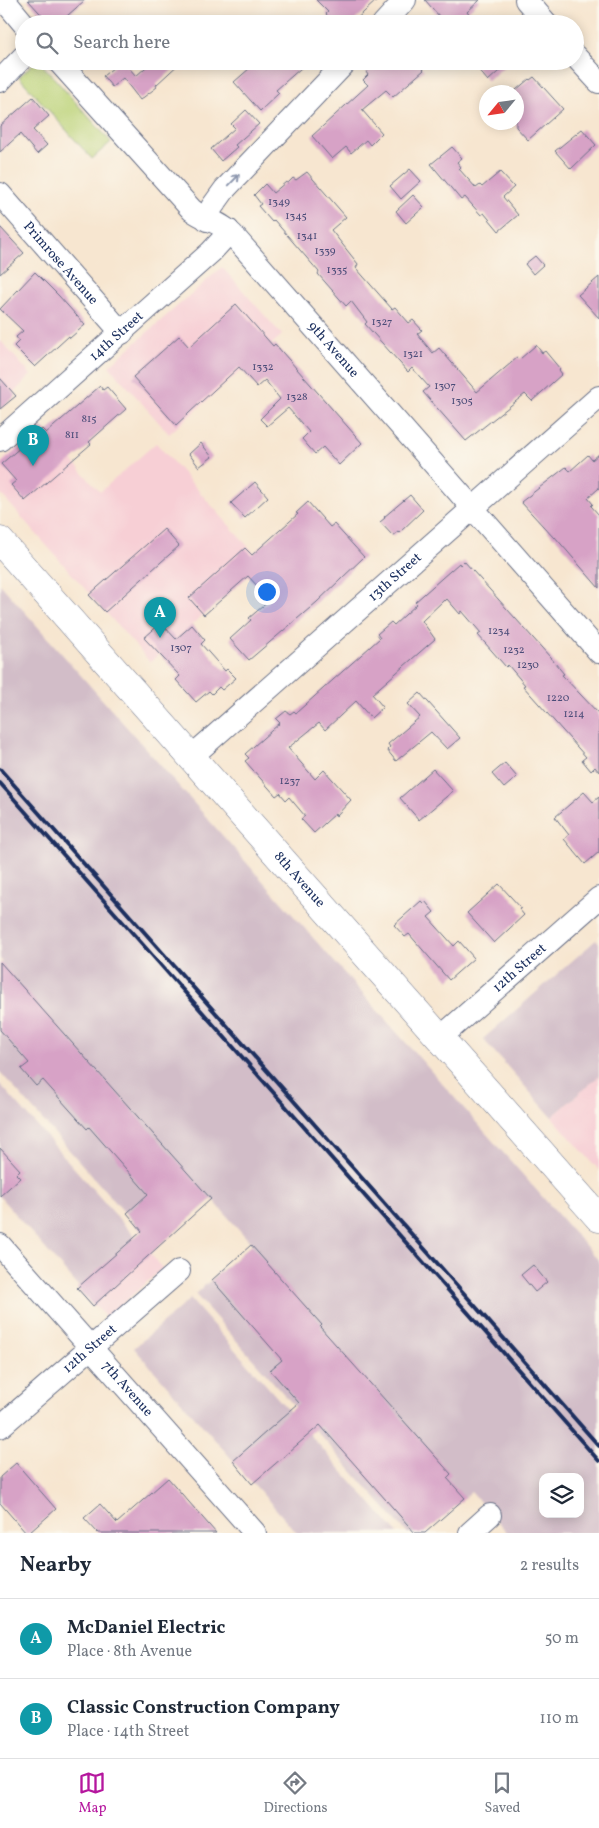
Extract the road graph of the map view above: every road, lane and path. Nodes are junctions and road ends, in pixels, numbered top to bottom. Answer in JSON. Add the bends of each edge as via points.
{"nodes":[{"id":1,"x":4,"y":0,"type":"edge"},
{"id":2,"x":405,"y":0,"type":"edge"},
{"id":3,"x":526,"y":0,"type":"edge"},
{"id":4,"x":16,"y":15,"type":"edge"},
{"id":5,"x":391,"y":15,"type":"edge"},
{"id":6,"x":539,"y":15,"type":"edge"},
{"id":7,"x":584,"y":64,"type":"edge"},
{"id":8,"x":15,"y":65,"type":"edge"},
{"id":9,"x":66,"y":70,"type":"edge"},
{"id":10,"x":338,"y":70,"type":"edge"},
{"id":11,"x":596,"y":74,"type":"edge"},
{"id":12,"x":0,"y":81,"type":"edge"},
{"id":13,"x":0,"y":194,"type":"edge"},
{"id":14,"x":207,"y":220,"type":"junction"},
{"id":15,"x":228,"y":230,"type":"junction"},
{"id":16,"x":122,"y":333,"type":"junction"},
{"id":17,"x":599,"y":397,"type":"edge"},
{"id":18,"x":0,"y":440,"type":"edge"},
{"id":19,"x":472,"y":508,"type":"junction"},
{"id":20,"x":0,"y":541,"type":"edge"},
{"id":21,"x":599,"y":652,"type":"edge"},
{"id":22,"x":191,"y":757,"type":"junction"},
{"id":23,"x":599,"y":898,"type":"edge"},
{"id":24,"x":440,"y":1038,"type":"junction"},
{"id":25,"x":599,"y":1218,"type":"edge"},
{"id":26,"x":0,"y":1246,"type":"edge"},
{"id":27,"x":179,"y":1271,"type":"dead end"},
{"id":28,"x":91,"y":1348,"type":"junction"},
{"id":29,"x":0,"y":1427,"type":"edge"},
{"id":30,"x":490,"y":1515,"type":"dead end"},
{"id":31,"x":255,"y":1533,"type":"edge"},
{"id":32,"x":470,"y":1533,"type":"edge"}],
"edges":[{"from":1,"to":4,"type":"street"},
{"from":2,"to":5,"type":"street"},
{"from":3,"to":6,"type":"street"},
{"from":7,"to":11,"type":"street"},
{"from":8,"to":12,"type":"street"},
{"from":9,"to":14,"type":"street","name":"9th Avenue","via":[[192,210]]},
{"from":14,"to":10,"type":"street","one_way":true,"via":[[225,189]]},
{"from":13,"to":16,"type":"street","name":"Primrose Avenue"},
{"from":14,"to":15,"type":"street","name":"9th Avenue"},
{"from":15,"to":16,"type":"street","name":"14th Street","via":[[211,252]]},
{"from":15,"to":19,"type":"street","name":"9th Avenue"},
{"from":16,"to":18,"type":"street","name":"14th Street"},
{"from":17,"to":19,"type":"street","name":"13th Street"},
{"from":19,"to":21,"type":"street","name":"9th Avenue"},
{"from":19,"to":22,"type":"street","name":"13th Street"},
{"from":20,"to":22,"type":"main road","name":"8th Avenue"},
{"from":22,"to":24,"type":"main road","name":"8th Avenue"},
{"from":23,"to":24,"type":"street","name":"12th Street"},
{"from":24,"to":25,"type":"main road","name":"8th Avenue"},
{"from":26,"to":28,"type":"street","name":"7th Avenue"},
{"from":27,"to":28,"type":"street","name":"12th Street"},
{"from":28,"to":29,"type":"street","name":"12th Street"},
{"from":28,"to":31,"type":"street","name":"7th Avenue"},
{"from":30,"to":32,"type":"street"}]}
